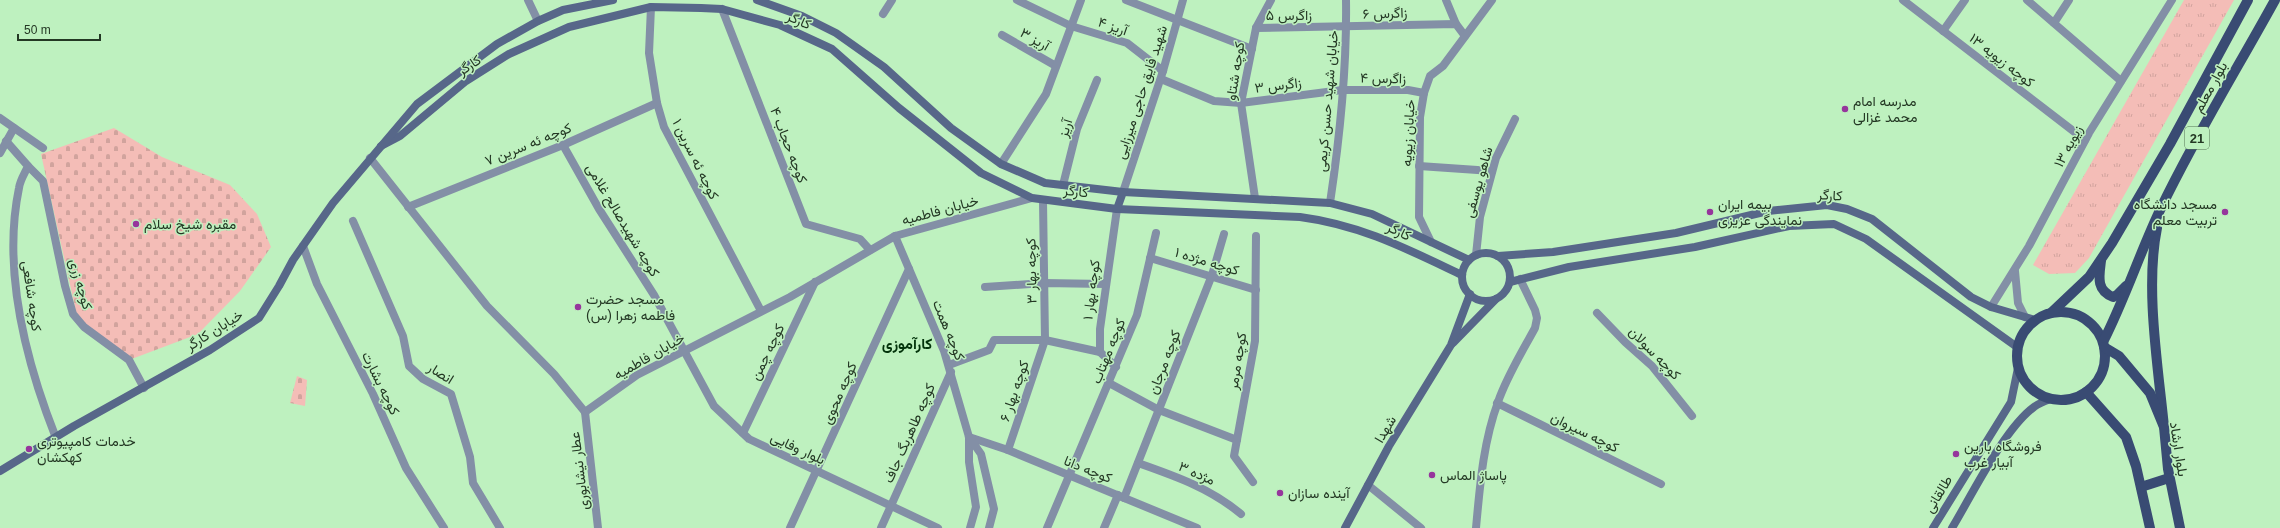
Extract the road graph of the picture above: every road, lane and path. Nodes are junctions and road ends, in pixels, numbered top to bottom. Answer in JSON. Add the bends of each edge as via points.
{"nodes":[{"id":1,"x":528,"y":0,"type":"edge"},
{"id":2,"x":613,"y":0,"type":"edge"},
{"id":3,"x":757,"y":0,"type":"edge"},
{"id":4,"x":892,"y":0,"type":"edge"},
{"id":5,"x":1017,"y":0,"type":"edge"},
{"id":6,"x":1081,"y":0,"type":"edge"},
{"id":7,"x":1126,"y":0,"type":"edge"},
{"id":8,"x":1183,"y":0,"type":"edge"},
{"id":9,"x":1271,"y":0,"type":"edge"},
{"id":10,"x":1346,"y":0,"type":"edge"},
{"id":11,"x":1446,"y":0,"type":"edge"},
{"id":12,"x":1492,"y":0,"type":"edge"},
{"id":13,"x":1902,"y":0,"type":"edge"},
{"id":14,"x":1965,"y":0,"type":"edge"},
{"id":15,"x":2027,"y":0,"type":"edge"},
{"id":16,"x":2069,"y":0,"type":"edge"},
{"id":17,"x":2172,"y":0,"type":"edge"},
{"id":18,"x":2248,"y":0,"type":"edge"},
{"id":19,"x":2275,"y":0,"type":"edge"},
{"id":20,"x":651,"y":7,"type":"junction"},
{"id":21,"x":722,"y":9,"type":"junction"},
{"id":22,"x":884,"y":14,"type":"dead end"},
{"id":23,"x":538,"y":21,"type":"junction"},
{"id":24,"x":1177,"y":21,"type":"junction"},
{"id":25,"x":2054,"y":23,"type":"junction"},
{"id":26,"x":1456,"y":24,"type":"junction"},
{"id":27,"x":1071,"y":26,"type":"junction"},
{"id":28,"x":1347,"y":27,"type":"junction"},
{"id":29,"x":1256,"y":28,"type":"junction"},
{"id":30,"x":1943,"y":31,"type":"junction"},
{"id":31,"x":1002,"y":34,"type":"dead end"},
{"id":32,"x":1465,"y":36,"type":"junction"},
{"id":33,"x":1252,"y":49,"type":"junction"},
{"id":34,"x":1056,"y":66,"type":"junction"},
{"id":35,"x":1164,"y":71,"type":"junction"},
{"id":36,"x":1160,"y":79,"type":"junction"},
{"id":37,"x":1097,"y":80,"type":"dead end"},
{"id":38,"x":2121,"y":82,"type":"junction"},
{"id":39,"x":1342,"y":90,"type":"junction"},
{"id":40,"x":1424,"y":93,"type":"junction"},
{"id":41,"x":657,"y":103,"type":"junction"},
{"id":42,"x":1241,"y":103,"type":"junction"},
{"id":43,"x":0,"y":118,"type":"edge"},
{"id":44,"x":1515,"y":119,"type":"dead end"},
{"id":45,"x":14,"y":128,"type":"junction"},
{"id":46,"x":2085,"y":140,"type":"junction"},
{"id":47,"x":6,"y":141,"type":"junction"},
{"id":48,"x":564,"y":145,"type":"junction"},
{"id":49,"x":381,"y":146,"type":"junction"},
{"id":50,"x":43,"y":148,"type":"dead end"},
{"id":51,"x":0,"y":153,"type":"edge"},
{"id":52,"x":370,"y":158,"type":"junction"},
{"id":53,"x":1002,"y":164,"type":"junction"},
{"id":54,"x":28,"y":166,"type":"junction"},
{"id":55,"x":1419,"y":166,"type":"junction"},
{"id":56,"x":1492,"y":171,"type":"junction"},
{"id":57,"x":1063,"y":185,"type":"junction"},
{"id":58,"x":1123,"y":192,"type":"junction"},
{"id":59,"x":1032,"y":198,"type":"junction"},
{"id":60,"x":1255,"y":198,"type":"junction"},
{"id":61,"x":1043,"y":201,"type":"junction"},
{"id":62,"x":1330,"y":203,"type":"junction"},
{"id":63,"x":408,"y":207,"type":"junction"},
{"id":64,"x":1117,"y":209,"type":"junction"},
{"id":65,"x":2161,"y":209,"type":"junction"},
{"id":66,"x":353,"y":221,"type":"dead end"},
{"id":67,"x":1156,"y":233,"type":"dead end"},
{"id":68,"x":1224,"y":234,"type":"dead end"},
{"id":69,"x":895,"y":236,"type":"junction"},
{"id":70,"x":1256,"y":236,"type":"dead end"},
{"id":71,"x":1431,"y":242,"type":"junction"},
{"id":72,"x":303,"y":246,"type":"junction"},
{"id":73,"x":870,"y":250,"type":"junction"},
{"id":74,"x":1498,"y":256,"type":"junction"},
{"id":75,"x":1473,"y":257,"type":"junction"},
{"id":76,"x":1150,"y":258,"type":"junction"},
{"id":77,"x":2101,"y":260,"type":"junction"},
{"id":78,"x":909,"y":269,"type":"junction"},
{"id":79,"x":2016,"y":269,"type":"junction"},
{"id":80,"x":1212,"y":275,"type":"junction"},
{"id":81,"x":1462,"y":275,"type":"junction"},
{"id":82,"x":1520,"y":279,"type":"junction"},
{"id":83,"x":2130,"y":281,"type":"junction"},
{"id":84,"x":815,"y":282,"type":"junction"},
{"id":85,"x":1510,"y":282,"type":"junction"},
{"id":86,"x":1044,"y":283,"type":"junction"},
{"id":87,"x":1105,"y":284,"type":"junction"},
{"id":88,"x":985,"y":287,"type":"dead end"},
{"id":89,"x":1256,"y":290,"type":"junction"},
{"id":90,"x":1470,"y":294,"type":"junction"},
{"id":91,"x":1496,"y":299,"type":"junction"},
{"id":92,"x":1991,"y":307,"type":"junction"},
{"id":93,"x":760,"y":311,"type":"junction"},
{"id":94,"x":1597,"y":313,"type":"dead end"},
{"id":95,"x":2051,"y":313,"type":"junction"},
{"id":96,"x":2025,"y":317,"type":"junction"},
{"id":97,"x":2035,"y":320,"type":"junction"},
{"id":98,"x":1045,"y":340,"type":"junction"},
{"id":99,"x":1451,"y":345,"type":"junction"},
{"id":100,"x":2103,"y":345,"type":"junction"},
{"id":101,"x":2017,"y":347,"type":"junction"},
{"id":102,"x":682,"y":351,"type":"junction"},
{"id":103,"x":1100,"y":352,"type":"junction"},
{"id":104,"x":1116,"y":367,"type":"junction"},
{"id":105,"x":950,"y":368,"type":"junction"},
{"id":106,"x":2018,"y":368,"type":"junction"},
{"id":107,"x":1109,"y":383,"type":"junction"},
{"id":108,"x":144,"y":388,"type":"junction"},
{"id":109,"x":2086,"y":392,"type":"junction"},
{"id":110,"x":2051,"y":399,"type":"junction"},
{"id":111,"x":1497,"y":403,"type":"junction"},
{"id":112,"x":1159,"y":410,"type":"junction"},
{"id":113,"x":585,"y":412,"type":"junction"},
{"id":114,"x":1692,"y":416,"type":"dead end"},
{"id":115,"x":2164,"y":427,"type":"junction"},
{"id":116,"x":743,"y":433,"type":"junction"},
{"id":117,"x":969,"y":437,"type":"junction"},
{"id":118,"x":56,"y":438,"type":"junction"},
{"id":119,"x":1237,"y":440,"type":"junction"},
{"id":120,"x":1008,"y":450,"type":"junction"},
{"id":121,"x":1138,"y":463,"type":"junction"},
{"id":122,"x":0,"y":468,"type":"edge"},
{"id":123,"x":817,"y":472,"type":"junction"},
{"id":124,"x":1070,"y":476,"type":"junction"},
{"id":125,"x":2169,"y":478,"type":"junction"},
{"id":126,"x":1253,"y":482,"type":"dead end"},
{"id":127,"x":1661,"y":484,"type":"dead end"},
{"id":128,"x":1368,"y":485,"type":"junction"},
{"id":129,"x":2141,"y":487,"type":"junction"},
{"id":130,"x":1121,"y":496,"type":"junction"},
{"id":131,"x":890,"y":506,"type":"junction"},
{"id":132,"x":1241,"y":514,"type":"dead end"},
{"id":133,"x":925,"y":525,"type":"edge"},
{"id":134,"x":444,"y":528,"type":"edge"},
{"id":135,"x":500,"y":528,"type":"edge"},
{"id":136,"x":598,"y":528,"type":"edge"},
{"id":137,"x":790,"y":528,"type":"edge"},
{"id":138,"x":880,"y":528,"type":"edge"},
{"id":139,"x":938,"y":528,"type":"edge"},
{"id":140,"x":970,"y":528,"type":"edge"},
{"id":141,"x":988,"y":528,"type":"edge"},
{"id":142,"x":1047,"y":528,"type":"edge"},
{"id":143,"x":1104,"y":528,"type":"edge"},
{"id":144,"x":1196,"y":528,"type":"edge"},
{"id":145,"x":1345,"y":528,"type":"edge"},
{"id":146,"x":1421,"y":528,"type":"edge"},
{"id":147,"x":1476,"y":528,"type":"edge"},
{"id":148,"x":1932,"y":528,"type":"edge"},
{"id":149,"x":1952,"y":528,"type":"edge"},
{"id":150,"x":2150,"y":528,"type":"edge"},
{"id":151,"x":2180,"y":528,"type":"edge"}],
"edges":[{"from":1,"to":23,"type":"street"},
{"from":2,"to":23,"type":"main road","name":"کارگر","via":[[564,10]]},
{"from":3,"to":53,"type":"main road","name":"کارگر","via":[[802,16],[836,32],[862,49],[951,128]]},
{"from":4,"to":22,"type":"street"},
{"from":5,"to":27,"type":"street","name":"آریز ۴"},
{"from":6,"to":27,"type":"street"},
{"from":7,"to":24,"type":"street"},
{"from":8,"to":24,"type":"street","name":"شهید فایق حاجی میرزایی"},
{"from":9,"to":29,"type":"street","name":"کوچه شتاو"},
{"from":10,"to":28,"type":"street","name":"خیابان شهید حسن کریمی"},
{"from":11,"to":26,"type":"street"},
{"from":12,"to":32,"type":"street","name":"خیابان زیویه"},
{"from":13,"to":30,"type":"street","name":"کوچه زیویه ۱۳"},
{"from":14,"to":30,"type":"street"},
{"from":15,"to":25,"type":"street"},
{"from":16,"to":25,"type":"street"},
{"from":17,"to":38,"type":"street","name":"زیویه ۱۳"},
{"from":18,"to":77,"type":"main road","name":"بلوار معلم","number":"21","via":[[2170,144]]},
{"from":19,"to":65,"type":"main road","name":"بلوار معلم","number":"21","via":[[2219,98]]},
{"from":20,"to":21,"type":"main road","name":"کارگر"},
{"from":20,"to":41,"type":"street","name":"کوچه ئه سرین ۱","via":[[649,53]]},
{"from":20,"to":49,"type":"main road","name":"کارگر","via":[[568,27],[509,54],[466,82],[400,136]]},
{"from":21,"to":59,"type":"main road","name":"کارگر","via":[[780,24],[832,49],[899,108],[981,173]]},
{"from":21,"to":73,"type":"street","name":"کوچه حجاب ۴","via":[[806,224],[860,239]]},
{"from":23,"to":49,"type":"main road","name":"کارگر","via":[[497,44],[417,104]]},
{"from":24,"to":33,"type":"street"},
{"from":24,"to":35,"type":"street","name":"شهید فایق حاجی میرزایی"},
{"from":25,"to":38,"type":"street"},
{"from":26,"to":28,"type":"street","name":"زاگرس ۶"},
{"from":26,"to":32,"type":"street"},
{"from":27,"to":34,"type":"street"},
{"from":27,"to":35,"type":"street","name":"آریز ۴","via":[[1127,44]]},
{"from":28,"to":29,"type":"street","name":"زاگرس ۵"},
{"from":28,"to":39,"type":"street","name":"خیابان شهید حسن کریمی"},
{"from":29,"to":33,"type":"street","name":"کوچه شتاو"},
{"from":30,"to":46,"type":"street","name":"کوچه زیویه ۱۳"},
{"from":31,"to":34,"type":"street","name":"آریز ۳"},
{"from":32,"to":40,"type":"street","name":"خیابان زیویه","via":[[1443,66],[1430,76]]},
{"from":33,"to":42,"type":"street","name":"کوچه شتاو"},
{"from":34,"to":53,"type":"street","via":[[1046,94]]},
{"from":35,"to":36,"type":"street","name":"شهید فایق حاجی میرزایی"},
{"from":36,"to":42,"type":"street","name":"زاگرس ۳","via":[[1214,101]]},
{"from":36,"to":58,"type":"street","name":"شهید فایق حاجی میرزایی"},
{"from":37,"to":57,"type":"street","name":"آریز","via":[[1077,129]]},
{"from":38,"to":46,"type":"street","name":"زیویه ۱۳"},
{"from":39,"to":40,"type":"street","name":"زاگرس ۴","via":[[1408,90]]},
{"from":39,"to":42,"type":"street","name":"زاگرس ۳"},
{"from":39,"to":62,"type":"street","name":"خیابان شهید حسن کریمی","via":[[1337,159]]},
{"from":40,"to":55,"type":"street","name":"خیابان زیویه","via":[[1420,118]]},
{"from":41,"to":48,"type":"street","name":"کوچه ئه سرین ۷"},
{"from":41,"to":93,"type":"street","name":"کوچه ئه سرین ۱","via":[[664,127]]},
{"from":42,"to":60,"type":"street","name":"کوچه شتاو"},
{"from":43,"to":45,"type":"street"},
{"from":44,"to":56,"type":"street","name":"شاهو یوسفی"},
{"from":45,"to":47,"type":"street"},
{"from":45,"to":50,"type":"street"},
{"from":46,"to":79,"type":"street","name":"زیویه ۱۳"},
{"from":47,"to":51,"type":"street"},
{"from":47,"to":54,"type":"street"},
{"from":48,"to":63,"type":"street","name":"کوچه ئه سرین ۷"},
{"from":48,"to":102,"type":"street","name":"کوچه شهیدصالح غلامی","via":[[599,209],[654,295]]},
{"from":49,"to":52,"type":"main road","name":"خیابان کارگر"},
{"from":52,"to":63,"type":"street"},
{"from":52,"to":72,"type":"main road","name":"خیابان کارگر","via":[[333,203]]},
{"from":53,"to":57,"type":"main road","name":"کارگر","via":[[1045,183]]},
{"from":54,"to":108,"type":"street","name":"کوچه زری","via":[[44,181],[73,314],[84,327],[130,360]]},
{"from":54,"to":118,"type":"street","name":"کوچه شافعی","via":[[19,187],[12,252],[26,350],[40,399]]},
{"from":55,"to":56,"type":"street"},
{"from":55,"to":71,"type":"street","name":"خیابان زیویه","via":[[1419,217]]},
{"from":56,"to":75,"type":"street","name":"شاهو یوسفی"},
{"from":57,"to":58,"type":"main road","name":"کارگر"},
{"from":58,"to":60,"type":"main road","name":"کارگر"},
{"from":58,"to":64,"type":"main road"},
{"from":59,"to":61,"type":"main road","name":"کارگر"},
{"from":59,"to":69,"type":"street","name":"خیابان فاطمیه"},
{"from":60,"to":62,"type":"main road","name":"کارگر"},
{"from":61,"to":64,"type":"main road","name":"کارگر"},
{"from":61,"to":86,"type":"street","name":"کوچه بهار ۳"},
{"from":62,"to":71,"type":"main road","name":"کارگر","via":[[1372,214]]},
{"from":63,"to":113,"type":"street","via":[[487,306],[554,374]]},
{"from":64,"to":81,"type":"main road","name":"کارگر","via":[[1330,220],[1379,235]]},
{"from":64,"to":87,"type":"street","name":"کوچه بهار ۱"},
{"from":65,"to":83,"type":"main road","name":"بلوار معلم","number":"21"},
{"from":65,"to":115,"type":"main road","via":[[2152,271]]},
{"from":66,"to":135,"type":"street","name":"انصار","via":[[402,336],[409,366],[423,379],[451,394],[470,457],[473,483]]},
{"from":67,"to":76,"type":"street","name":"کوچه مهتاب"},
{"from":68,"to":80,"type":"street","name":"کوچه مرجان"},
{"from":69,"to":73,"type":"street","name":"خیابان فاطمیه"},
{"from":69,"to":78,"type":"street","name":"کوچه همت"},
{"from":70,"to":89,"type":"street","name":"کوچه مرمر"},
{"from":71,"to":75,"type":"main road","name":"کارگر"},
{"from":72,"to":108,"type":"main road","name":"خیابان کارگر","via":[[259,318]]},
{"from":72,"to":134,"type":"street","name":"کوچه بشارت","via":[[317,284],[373,394],[406,468]]},
{"from":73,"to":84,"type":"street","name":"خیابان فاطمیه"},
{"from":74,"to":75,"type":"main road","via":[[1487,253]]},
{"from":74,"to":85,"type":"main road","via":[[1507,264]]},
{"from":74,"to":92,"type":"main road","name":"کارگر","via":[[1553,252],[1676,233],[1768,212],[1827,205],[1847,209],[1872,219],[1971,297]]},
{"from":75,"to":81,"type":"main road"},
{"from":76,"to":80,"type":"street","name":"کوچه مژده ۱"},
{"from":76,"to":104,"type":"street","name":"کوچه مهتاب","via":[[1136,315]]},
{"from":77,"to":83,"type":"main road","via":[[2100,288],[2106,294],[2113,297],[2118,295]]},
{"from":77,"to":95,"type":"main road","name":"بلوار معلم","number":"21","via":[[2089,277]]},
{"from":78,"to":105,"type":"street","name":"کوچه همت"},
{"from":78,"to":123,"type":"street","name":"کوچه محوی"},
{"from":79,"to":92,"type":"street","name":"زیویه ۱۳"},
{"from":79,"to":96,"type":"street","via":[[2018,303]]},
{"from":80,"to":89,"type":"street","name":"کوچه مژده ۱"},
{"from":80,"to":112,"type":"street","name":"کوچه مرجان"},
{"from":81,"to":90,"type":"main road","via":[[1464,285]]},
{"from":82,"to":85,"type":"main road","name":"کارگر"},
{"from":82,"to":101,"type":"main road","name":"کارگر","via":[[1569,267],[1695,247],[1789,226],[1834,224],[1866,239]]},
{"from":82,"to":111,"type":"street","via":[[1535,310],[1536,323]]},
{"from":83,"to":100,"type":"main road","name":"بلوار معلم","number":"21"},
{"from":84,"to":93,"type":"street","name":"خیابان فاطمیه"},
{"from":84,"to":116,"type":"street","name":"کوچه چمن"},
{"from":85,"to":91,"type":"main road","via":[[1505,292]]},
{"from":86,"to":87,"type":"street"},
{"from":86,"to":88,"type":"street"},
{"from":86,"to":98,"type":"street","name":"کوچه بهار ۳"},
{"from":87,"to":103,"type":"street","name":"کوچه بهار ۱"},
{"from":89,"to":119,"type":"street","name":"کوچه مرمر","via":[[1255,341]]},
{"from":90,"to":91,"type":"main road","via":[[1480,300]]},
{"from":90,"to":99,"type":"main road"},
{"from":91,"to":99,"type":"main road"},
{"from":92,"to":96,"type":"main road","name":"کارگر"},
{"from":93,"to":102,"type":"street","name":"خیابان فاطمیه"},
{"from":94,"to":114,"type":"street","name":"کوچه سولان","via":[[1652,366]]},
{"from":95,"to":97,"type":"main road"},
{"from":95,"to":100,"type":"main road","via":[[2067,313],[2082,318],[2095,328]]},
{"from":96,"to":97,"type":"main road","name":"کارگر"},
{"from":97,"to":101,"type":"main road","via":[[2024,332]]},
{"from":98,"to":103,"type":"street"},
{"from":98,"to":105,"type":"street","via":[[994,340],[989,350]]},
{"from":98,"to":120,"type":"street","name":"کوچه بهار ۶"},
{"from":99,"to":128,"type":"main road","name":"شهدا"},
{"from":100,"to":109,"type":"main road","via":[[2102,372]]},
{"from":100,"to":115,"type":"main road","name":"بلوار ارشاد","via":[[2119,356],[2138,376],[2150,393]]},
{"from":101,"to":106,"type":"main road"},
{"from":102,"to":113,"type":"street","name":"خیابان فاطمیه","via":[[636,375]]},
{"from":102,"to":116,"type":"street","name":"بلوار وفایی","via":[[714,406]]},
{"from":103,"to":104,"type":"street"},
{"from":104,"to":107,"type":"street","name":"کوچه مهتاب"},
{"from":105,"to":117,"type":"street","name":"کوچه همت"},
{"from":105,"to":131,"type":"street","name":"کوچه طاهربگ جاف"},
{"from":106,"to":110,"type":"main road","via":[[2025,382],[2036,392]]},
{"from":106,"to":148,"type":"main road","name":"طالقانی","via":[[2011,402]]},
{"from":107,"to":112,"type":"street"},
{"from":107,"to":124,"type":"street","name":"کوچه مهتاب"},
{"from":108,"to":118,"type":"main road","name":"خیابان کارگر"},
{"from":109,"to":110,"type":"main road","via":[[2069,399]]},
{"from":109,"to":129,"type":"main road","via":[[2126,437]]},
{"from":110,"to":149,"type":"main road","name":"طالقانی","via":[[2035,406],[2012,430]]},
{"from":111,"to":127,"type":"street","name":"کوچه سیروان"},
{"from":111,"to":147,"type":"street","via":[[1482,460]]},
{"from":112,"to":119,"type":"street"},
{"from":112,"to":121,"type":"street","name":"کوچه مرجان"},
{"from":113,"to":136,"type":"street","name":"عطار نیشابوری"},
{"from":115,"to":125,"type":"main road","name":"بلوار ارشاد"},
{"from":116,"to":123,"type":"street","name":"بلوار وفایی","via":[[749,439]]},
{"from":117,"to":120,"type":"street","name":"کوچه دانا"},
{"from":117,"to":140,"type":"street","name":"کوچه همت","via":[[969,462],[976,507]]},
{"from":117,"to":141,"type":"street","name":"کوچه همت","via":[[981,454],[994,509]]},
{"from":118,"to":122,"type":"main road","name":"خیابان کارگر"},
{"from":119,"to":126,"type":"street","name":"کوچه مرمر","via":[[1234,456]]},
{"from":120,"to":124,"type":"street","name":"کوچه دانا"},
{"from":121,"to":130,"type":"street","name":"کوچه مرجان"},
{"from":121,"to":132,"type":"street","name":"مژده ۳","via":[[1191,482],[1223,499]]},
{"from":123,"to":131,"type":"street","name":"بلوار وفایی"},
{"from":123,"to":137,"type":"street","name":"کوچه محوی"},
{"from":124,"to":130,"type":"street","name":"کوچه دانا"},
{"from":124,"to":142,"type":"street","name":"کوچه مهتاب"},
{"from":125,"to":129,"type":"main road"},
{"from":125,"to":151,"type":"main road","name":"بلوار ارشاد"},
{"from":128,"to":145,"type":"main road","name":"شهدا"},
{"from":128,"to":146,"type":"street"},
{"from":129,"to":150,"type":"main road"},
{"from":130,"to":143,"type":"street","name":"کوچه مرجان"},
{"from":130,"to":144,"type":"street","name":"کوچه دانا"},
{"from":131,"to":133,"type":"street","name":"بلوار وفایی"},
{"from":131,"to":138,"type":"street","name":"کوچه طاهربگ جاف"},
{"from":133,"to":139,"type":"street","name":"بلوار وفایی"}]}
